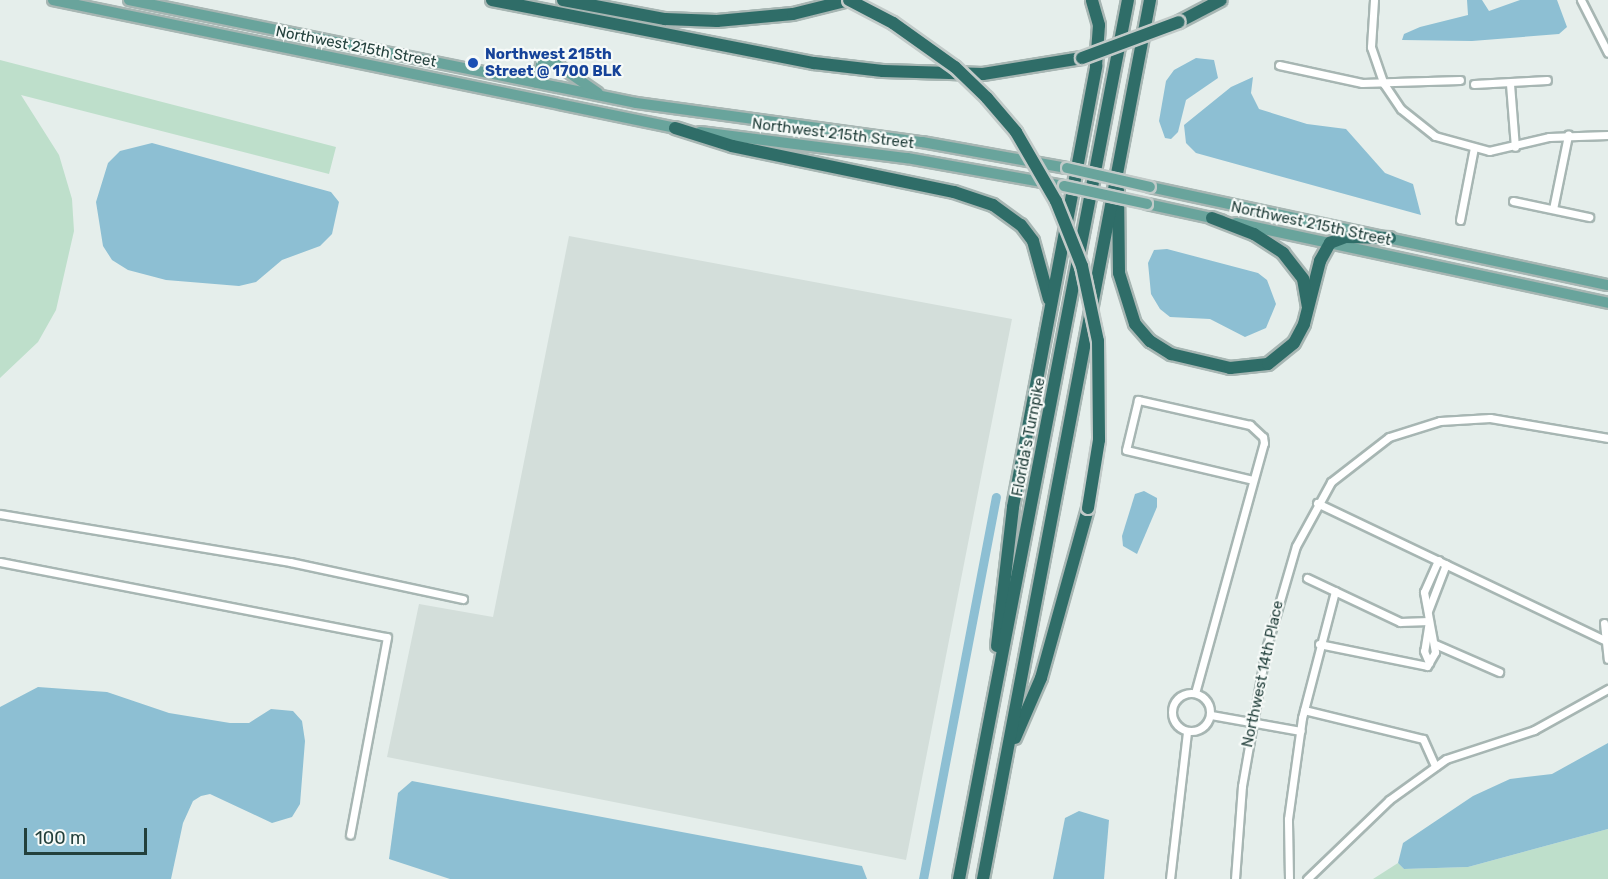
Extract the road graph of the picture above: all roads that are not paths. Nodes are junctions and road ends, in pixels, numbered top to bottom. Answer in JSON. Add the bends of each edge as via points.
{"nodes":[{"id":1,"x":53,"y":0,"type":"edge"},
{"id":2,"x":129,"y":0,"type":"edge"},
{"id":3,"x":492,"y":0,"type":"edge"},
{"id":4,"x":563,"y":0,"type":"edge"},
{"id":5,"x":849,"y":0,"type":"edge"},
{"id":6,"x":1092,"y":0,"type":"edge"},
{"id":7,"x":1128,"y":0,"type":"edge"},
{"id":8,"x":1150,"y":0,"type":"edge"},
{"id":9,"x":1221,"y":0,"type":"edge"},
{"id":10,"x":1374,"y":0,"type":"edge"},
{"id":11,"x":1581,"y":0,"type":"edge"},
{"id":12,"x":1608,"y":53,"type":"edge"},
{"id":13,"x":1279,"y":65,"type":"dead end"},
{"id":14,"x":1460,"y":80,"type":"dead end"},
{"id":15,"x":1547,"y":80,"type":"dead end"},
{"id":16,"x":537,"y":83,"type":"junction"},
{"id":17,"x":1384,"y":84,"type":"junction"},
{"id":18,"x":1474,"y":84,"type":"dead end"},
{"id":19,"x":1510,"y":84,"type":"junction"},
{"id":20,"x":606,"y":98,"type":"junction"},
{"id":21,"x":675,"y":128,"type":"junction"},
{"id":22,"x":1568,"y":135,"type":"junction"},
{"id":23,"x":1608,"y":135,"type":"edge"},
{"id":24,"x":1474,"y":147,"type":"junction"},
{"id":25,"x":1515,"y":147,"type":"junction"},
{"id":26,"x":1116,"y":177,"type":"junction"},
{"id":27,"x":1513,"y":201,"type":"dead end"},
{"id":28,"x":1553,"y":209,"type":"junction"},
{"id":29,"x":1589,"y":217,"type":"dead end"},
{"id":30,"x":1212,"y":218,"type":"junction"},
{"id":31,"x":1460,"y":220,"type":"dead end"},
{"id":32,"x":1390,"y":238,"type":"junction"},
{"id":33,"x":1330,"y":243,"type":"junction"},
{"id":34,"x":1608,"y":285,"type":"edge"},
{"id":35,"x":1608,"y":303,"type":"edge"},
{"id":36,"x":1050,"y":309,"type":"junction"},
{"id":37,"x":1308,"y":309,"type":"junction"},
{"id":38,"x":1608,"y":438,"type":"edge"},
{"id":39,"x":1253,"y":480,"type":"junction"},
{"id":40,"x":1317,"y":503,"type":"junction"},
{"id":41,"x":0,"y":514,"type":"edge"},
{"id":42,"x":1438,"y":560,"type":"junction"},
{"id":43,"x":0,"y":562,"type":"edge"},
{"id":44,"x":1446,"y":564,"type":"junction"},
{"id":45,"x":1307,"y":578,"type":"dead end"},
{"id":46,"x":1335,"y":591,"type":"junction"},
{"id":47,"x":464,"y":598,"type":"dead end"},
{"id":48,"x":1428,"y":611,"type":"junction"},
{"id":49,"x":1429,"y":621,"type":"junction"},
{"id":50,"x":1604,"y":623,"type":"dead end"},
{"id":51,"x":1606,"y":641,"type":"junction"},
{"id":52,"x":1318,"y":644,"type":"junction"},
{"id":53,"x":1435,"y":644,"type":"junction"},
{"id":54,"x":1608,"y":659,"type":"edge"},
{"id":55,"x":1430,"y":663,"type":"junction"},
{"id":56,"x":1499,"y":672,"type":"dead end"},
{"id":57,"x":1608,"y":689,"type":"edge"},
{"id":58,"x":1195,"y":693,"type":"junction"},
{"id":59,"x":994,"y":695,"type":"junction"},
{"id":60,"x":1304,"y":710,"type":"junction"},
{"id":61,"x":1211,"y":715,"type":"junction"},
{"id":62,"x":1251,"y":723,"type":"junction"},
{"id":63,"x":1187,"y":731,"type":"junction"},
{"id":64,"x":1301,"y":731,"type":"junction"},
{"id":65,"x":1007,"y":755,"type":"junction"},
{"id":66,"x":1436,"y":766,"type":"junction"},
{"id":67,"x":350,"y":835,"type":"dead end"},
{"id":68,"x":959,"y":879,"type":"edge"},
{"id":69,"x":983,"y":879,"type":"edge"},
{"id":70,"x":1170,"y":879,"type":"edge"},
{"id":71,"x":1235,"y":879,"type":"edge"},
{"id":72,"x":1289,"y":879,"type":"edge"},
{"id":73,"x":1307,"y":879,"type":"edge"}],
"edges":[{"from":1,"to":21,"type":"main road","name":"Northwest 215th Street"},
{"from":2,"to":16,"type":"main road","name":"Northwest 215th Street"},
{"from":3,"to":9,"type":"highway","bridge":true,"via":[[814,63],[883,72],[983,74],[1082,58],[1179,22]]},
{"from":4,"to":5,"type":"highway","via":[[665,19],[709,21],[769,18]]},
{"from":5,"to":65,"type":"highway","bridge":true,"via":[[893,23],[955,67],[1016,132],[1056,201],[1082,266],[1098,341],[1099,440],[1088,508],[1041,678]]},
{"from":6,"to":36,"type":"highway","via":[[1098,48]]},
{"from":7,"to":59,"type":"highway","name":"Florida's Turnpike"},
{"from":8,"to":26,"type":"highway"},
{"from":10,"to":17,"type":"street","via":[[1371,47]]},
{"from":11,"to":12,"type":"street"},
{"from":13,"to":17,"type":"street"},
{"from":14,"to":17,"type":"street"},
{"from":15,"to":19,"type":"street"},
{"from":16,"to":20,"type":"main road","name":"Northwest 215th Street"},
{"from":16,"to":20,"type":"main road","via":[[541,65],[552,61]]},
{"from":17,"to":24,"type":"street","via":[[1401,109],[1436,136]]},
{"from":18,"to":19,"type":"street"},
{"from":19,"to":25,"type":"street"},
{"from":20,"to":32,"type":"main road","name":"Northwest 215th Street","bridge":true,"via":[[937,144],[1068,168]]},
{"from":21,"to":30,"type":"main road","name":"Northwest 215th Street","bridge":true,"via":[[907,158]]},
{"from":21,"to":36,"type":"highway","via":[[732,146],[954,192],[993,205],[1021,225],[1038,249]]},
{"from":22,"to":23,"type":"street"},
{"from":22,"to":25,"type":"street"},
{"from":22,"to":28,"type":"street"},
{"from":24,"to":25,"type":"street","via":[[1489,151]]},
{"from":24,"to":31,"type":"street"},
{"from":26,"to":37,"type":"highway","via":[[1122,206],[1122,287],[1135,324],[1156,346],[1223,366],[1258,367],[1294,343]]},
{"from":26,"to":65,"type":"highway"},
{"from":27,"to":28,"type":"street"},
{"from":28,"to":29,"type":"street"},
{"from":30,"to":33,"type":"main road","name":"Northwest 215th Street"},
{"from":30,"to":37,"type":"highway","via":[[1254,234],[1284,253],[1303,279]]},
{"from":32,"to":33,"type":"highway","via":[[1346,237]]},
{"from":32,"to":34,"type":"main road","name":"Northwest 215th Street"},
{"from":33,"to":35,"type":"main road","name":"Northwest 215th Street"},
{"from":33,"to":37,"type":"highway"},
{"from":36,"to":59,"type":"highway","via":[[1002,577]]},
{"from":38,"to":40,"type":"street","name":"Northwest 14th Place","via":[[1464,418],[1417,426],[1389,437],[1347,466]]},
{"from":39,"to":39,"type":"street","via":[[1126,450],[1138,400],[1259,431],[1264,443]]},
{"from":39,"to":58,"type":"street"},
{"from":40,"to":42,"type":"street"},
{"from":40,"to":62,"type":"street","name":"Northwest 14th Place","via":[[1278,600]]},
{"from":41,"to":47,"type":"street","via":[[290,562]]},
{"from":42,"to":44,"type":"street"},
{"from":42,"to":48,"type":"street","via":[[1424,592]]},
{"from":43,"to":67,"type":"street","via":[[387,637]]},
{"from":44,"to":48,"type":"street"},
{"from":44,"to":51,"type":"street"},
{"from":45,"to":46,"type":"street"},
{"from":46,"to":49,"type":"street","via":[[1400,622]]},
{"from":46,"to":52,"type":"street"},
{"from":48,"to":49,"type":"street"},
{"from":49,"to":53,"type":"street"},
{"from":49,"to":55,"type":"street","via":[[1424,651]]},
{"from":50,"to":51,"type":"street"},
{"from":51,"to":54,"type":"street"},
{"from":52,"to":55,"type":"street","via":[[1416,667]]},
{"from":52,"to":60,"type":"street"},
{"from":53,"to":55,"type":"street"},
{"from":53,"to":56,"type":"street"},
{"from":57,"to":66,"type":"street","via":[[1534,730]]},
{"from":58,"to":61,"type":"street","via":[[1208,702]]},
{"from":58,"to":63,"type":"street","via":[[1179,697],[1172,708],[1174,722]]},
{"from":59,"to":68,"type":"highway","name":"Florida's Turnpike"},
{"from":60,"to":64,"type":"street"},
{"from":60,"to":66,"type":"street","via":[[1423,739]]},
{"from":61,"to":62,"type":"street"},
{"from":61,"to":63,"type":"street","via":[[1203,728]]},
{"from":62,"to":64,"type":"street"},
{"from":62,"to":71,"type":"street","name":"Northwest 14th Place"},
{"from":63,"to":70,"type":"street"},
{"from":64,"to":72,"type":"street","via":[[1288,819]]},
{"from":65,"to":69,"type":"highway"},
{"from":66,"to":73,"type":"street","via":[[1389,800]]}]}
